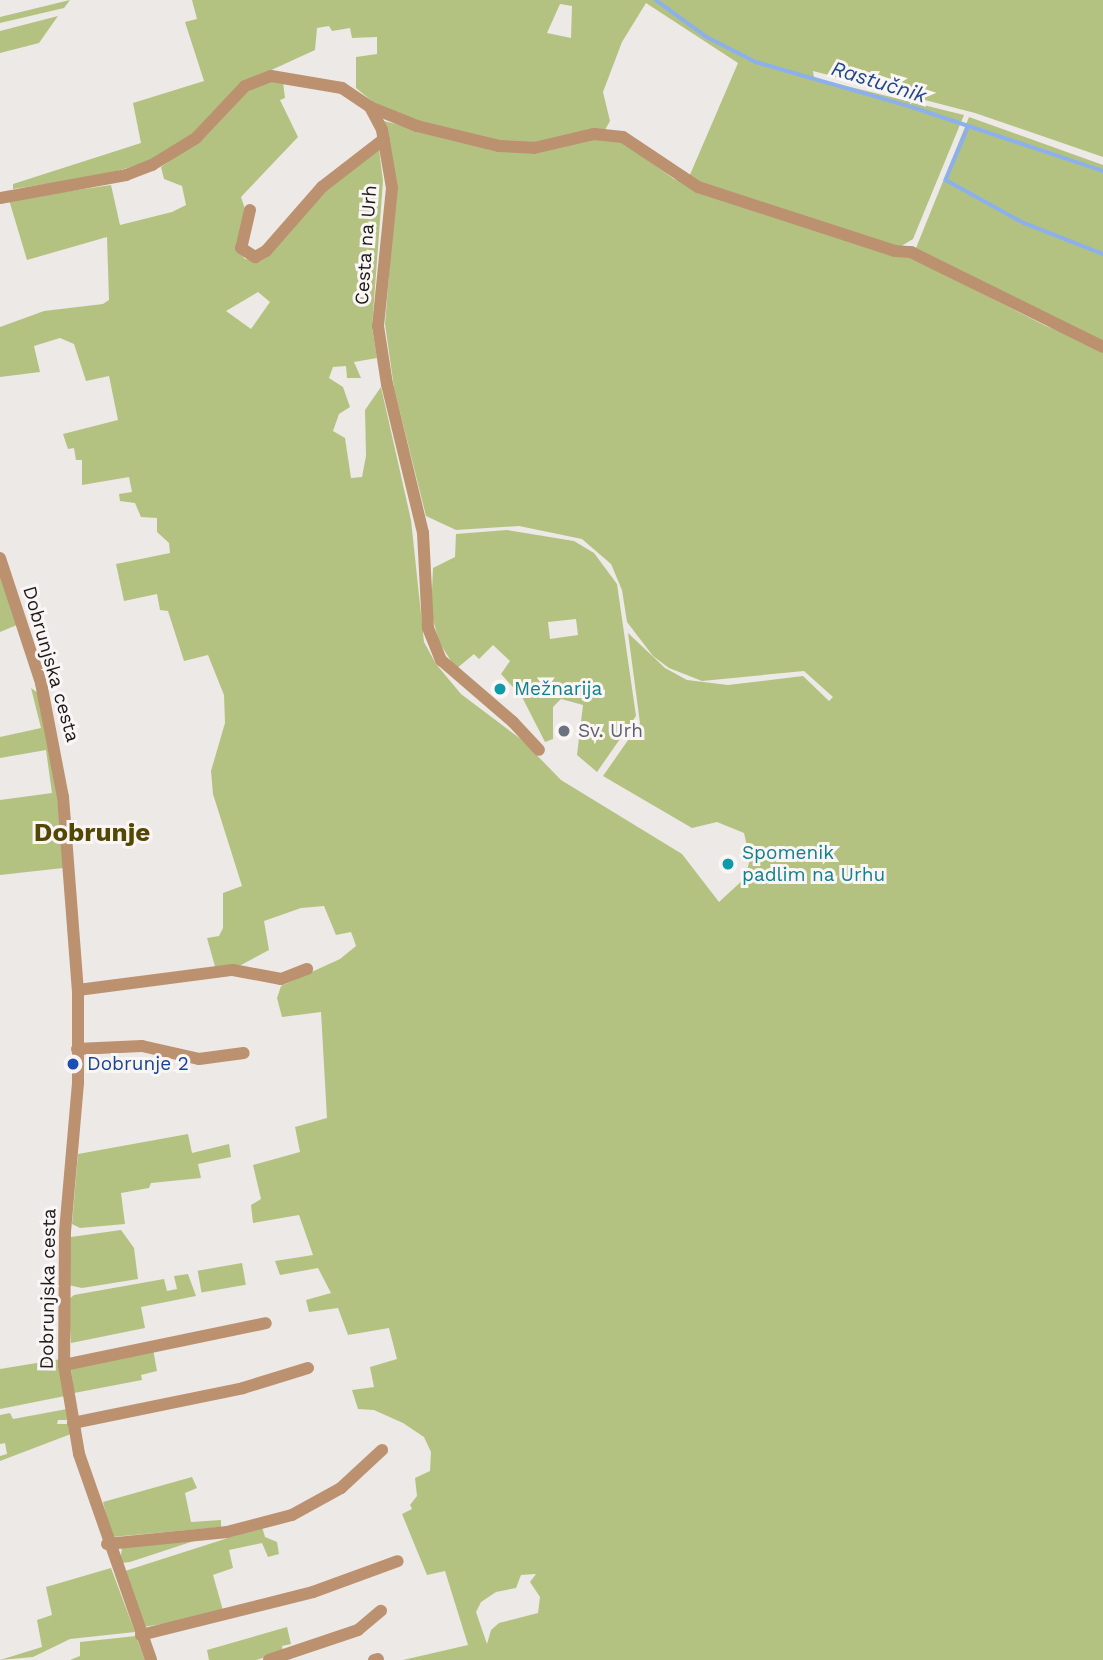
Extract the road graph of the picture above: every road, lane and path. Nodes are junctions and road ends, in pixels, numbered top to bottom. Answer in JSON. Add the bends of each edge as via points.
{"nodes":[{"id":1,"x":370,"y":107,"type":"junction"},
{"id":2,"x":384,"y":139,"type":"junction"},
{"id":3,"x":0,"y":198,"type":"edge"},
{"id":4,"x":250,"y":210,"type":"dead end"},
{"id":5,"x":1103,"y":346,"type":"edge"},
{"id":6,"x":0,"y":558,"type":"edge"},
{"id":7,"x":539,"y":751,"type":"dead end"},
{"id":8,"x":307,"y":969,"type":"dead end"},
{"id":9,"x":78,"y":990,"type":"junction"},
{"id":10,"x":77,"y":1049,"type":"junction"},
{"id":11,"x":244,"y":1053,"type":"dead end"},
{"id":12,"x":266,"y":1323,"type":"dead end"},
{"id":13,"x":64,"y":1365,"type":"junction"},
{"id":14,"x":308,"y":1368,"type":"dead end"},
{"id":15,"x":73,"y":1423,"type":"junction"},
{"id":16,"x":382,"y":1450,"type":"dead end"},
{"id":17,"x":107,"y":1544,"type":"junction"},
{"id":18,"x":398,"y":1561,"type":"dead end"},
{"id":19,"x":381,"y":1611,"type":"dead end"},
{"id":20,"x":141,"y":1635,"type":"junction"},
{"id":21,"x":150,"y":1660,"type":"edge"},
{"id":22,"x":269,"y":1660,"type":"edge"}],
"edges":[{"from":1,"to":2,"type":"street","name":"Cesta na Urh"},
{"from":1,"to":3,"type":"street","via":[[342,88],[271,76],[245,86],[196,138],[152,164],[126,175]]},
{"from":1,"to":5,"type":"street","via":[[417,126],[499,146],[534,148],[594,134],[623,137],[698,187],[895,251],[911,252]]},
{"from":2,"to":4,"type":"street","via":[[322,187],[267,250],[255,257],[241,248]]},
{"from":2,"to":7,"type":"street","name":"Cesta na Urh","via":[[392,188],[378,326],[387,384],[423,533],[428,628],[441,660],[513,722]]},
{"from":6,"to":9,"type":"street","name":"Dobrunjska cesta","via":[[33,654],[58,759]]},
{"from":8,"to":9,"type":"street","via":[[281,979],[233,970]]},
{"from":9,"to":10,"type":"street","name":"Dobrunjska cesta"},
{"from":10,"to":11,"type":"street","via":[[142,1046],[199,1059]]},
{"from":10,"to":13,"type":"street","name":"Dobrunjska cesta","via":[[65,1232]]},
{"from":12,"to":13,"type":"street"},
{"from":13,"to":15,"type":"street","name":"Dobrunjska cesta"},
{"from":14,"to":15,"type":"street","via":[[243,1388]]},
{"from":15,"to":17,"type":"street","name":"Dobrunjska cesta"},
{"from":16,"to":17,"type":"street","via":[[341,1488],[292,1515],[227,1532]]},
{"from":17,"to":20,"type":"street","name":"Dobrunjska cesta"},
{"from":18,"to":20,"type":"street","via":[[313,1592]]},
{"from":19,"to":22,"type":"street","via":[[358,1630]]},
{"from":20,"to":21,"type":"street","name":"Dobrunjska cesta"}]}
